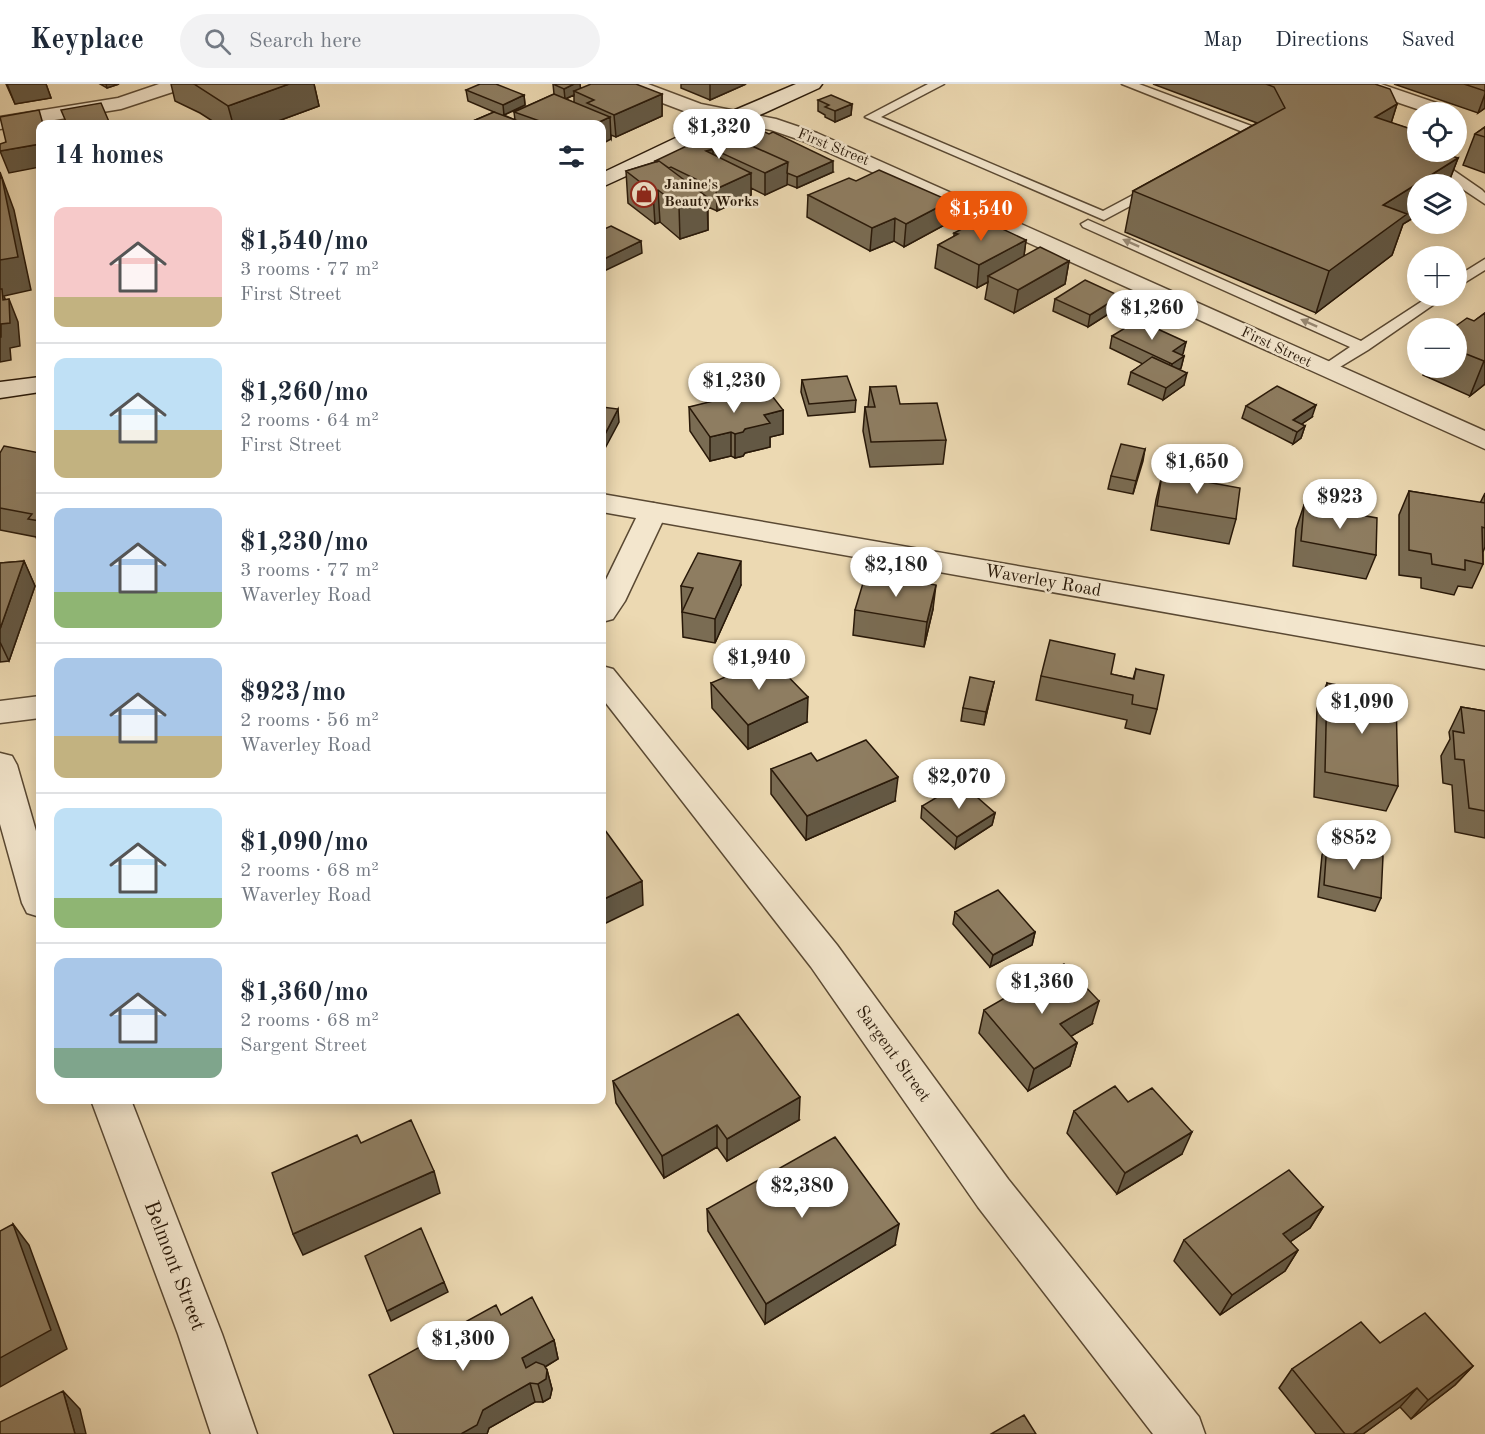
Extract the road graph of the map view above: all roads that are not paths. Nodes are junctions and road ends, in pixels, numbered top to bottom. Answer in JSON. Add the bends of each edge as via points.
{"nodes":[{"id":1,"x":178,"y":84,"type":"edge"},
{"id":2,"x":630,"y":84,"type":"edge"},
{"id":3,"x":812,"y":84,"type":"edge"},
{"id":4,"x":938,"y":84,"type":"edge"},
{"id":5,"x":1128,"y":84,"type":"edge"},
{"id":6,"x":1362,"y":84,"type":"edge"},
{"id":7,"x":1415,"y":102,"type":"edge"},
{"id":8,"x":735,"y":117,"type":"junction"},
{"id":9,"x":0,"y":123,"type":"edge"},
{"id":10,"x":1222,"y":154,"type":"edge"},
{"id":11,"x":1430,"y":162,"type":"edge"},
{"id":12,"x":606,"y":180,"type":"edge"},
{"id":13,"x":1167,"y":182,"type":"edge"},
{"id":14,"x":1485,"y":200,"type":"edge"},
{"id":15,"x":1088,"y":224,"type":"dead end"},
{"id":16,"x":1485,"y":263,"type":"edge"},
{"id":17,"x":1467,"y":276,"type":"edge"},
{"id":18,"x":1424,"y":306,"type":"edge"},
{"id":19,"x":1362,"y":346,"type":"junction"},
{"id":20,"x":1325,"y":371,"type":"junction"},
{"id":21,"x":36,"y":386,"type":"edge"},
{"id":22,"x":0,"y":390,"type":"edge"},
{"id":23,"x":1484,"y":440,"type":"edge"},
{"id":24,"x":606,"y":504,"type":"edge"},
{"id":25,"x":653,"y":512,"type":"junction"},
{"id":26,"x":606,"y":606,"type":"edge"},
{"id":27,"x":1485,"y":658,"type":"edge"},
{"id":28,"x":606,"y":682,"type":"edge"},
{"id":29,"x":36,"y":708,"type":"edge"},
{"id":30,"x":0,"y":712,"type":"edge"},
{"id":31,"x":0,"y":765,"type":"edge"},
{"id":32,"x":36,"y":889,"type":"edge"},
{"id":33,"x":113,"y":1104,"type":"edge"},
{"id":34,"x":234,"y":1434,"type":"edge"},
{"id":35,"x":1182,"y":1434,"type":"edge"}],
"edges":[{"from":1,"to":9,"type":"street","via":[[121,103]]},
{"from":2,"to":8,"type":"street","name":"First Street","via":[[696,109]]},
{"from":3,"to":8,"type":"street"},
{"from":4,"to":13,"type":"lane","via":[[871,117],[1104,216]]},
{"from":5,"to":10,"type":"lane","via":[[1249,130],[1251,140]]},
{"from":6,"to":7,"type":"street"},
{"from":8,"to":12,"type":"street"},
{"from":8,"to":20,"type":"street","name":"First Street","via":[[776,125],[878,166]]},
{"from":11,"to":14,"type":"lane","via":[[1466,183]]},
{"from":19,"to":15,"type":"lane","one_way":true},
{"from":16,"to":17,"type":"lane"},
{"from":18,"to":19,"type":"lane"},
{"from":19,"to":20,"type":"lane"},
{"from":20,"to":23,"type":"street","name":"First Street"},
{"from":21,"to":22,"type":"street"},
{"from":24,"to":25,"type":"street","name":"Waverley Road"},
{"from":25,"to":26,"type":"street"},
{"from":25,"to":27,"type":"street","name":"Waverley Road"},
{"from":28,"to":35,"type":"street","name":"Sargent Street","via":[[824,956],[993,1193]]},
{"from":29,"to":30,"type":"street"},
{"from":31,"to":32,"type":"street"},
{"from":33,"to":34,"type":"street","name":"Belmont Street"}]}
